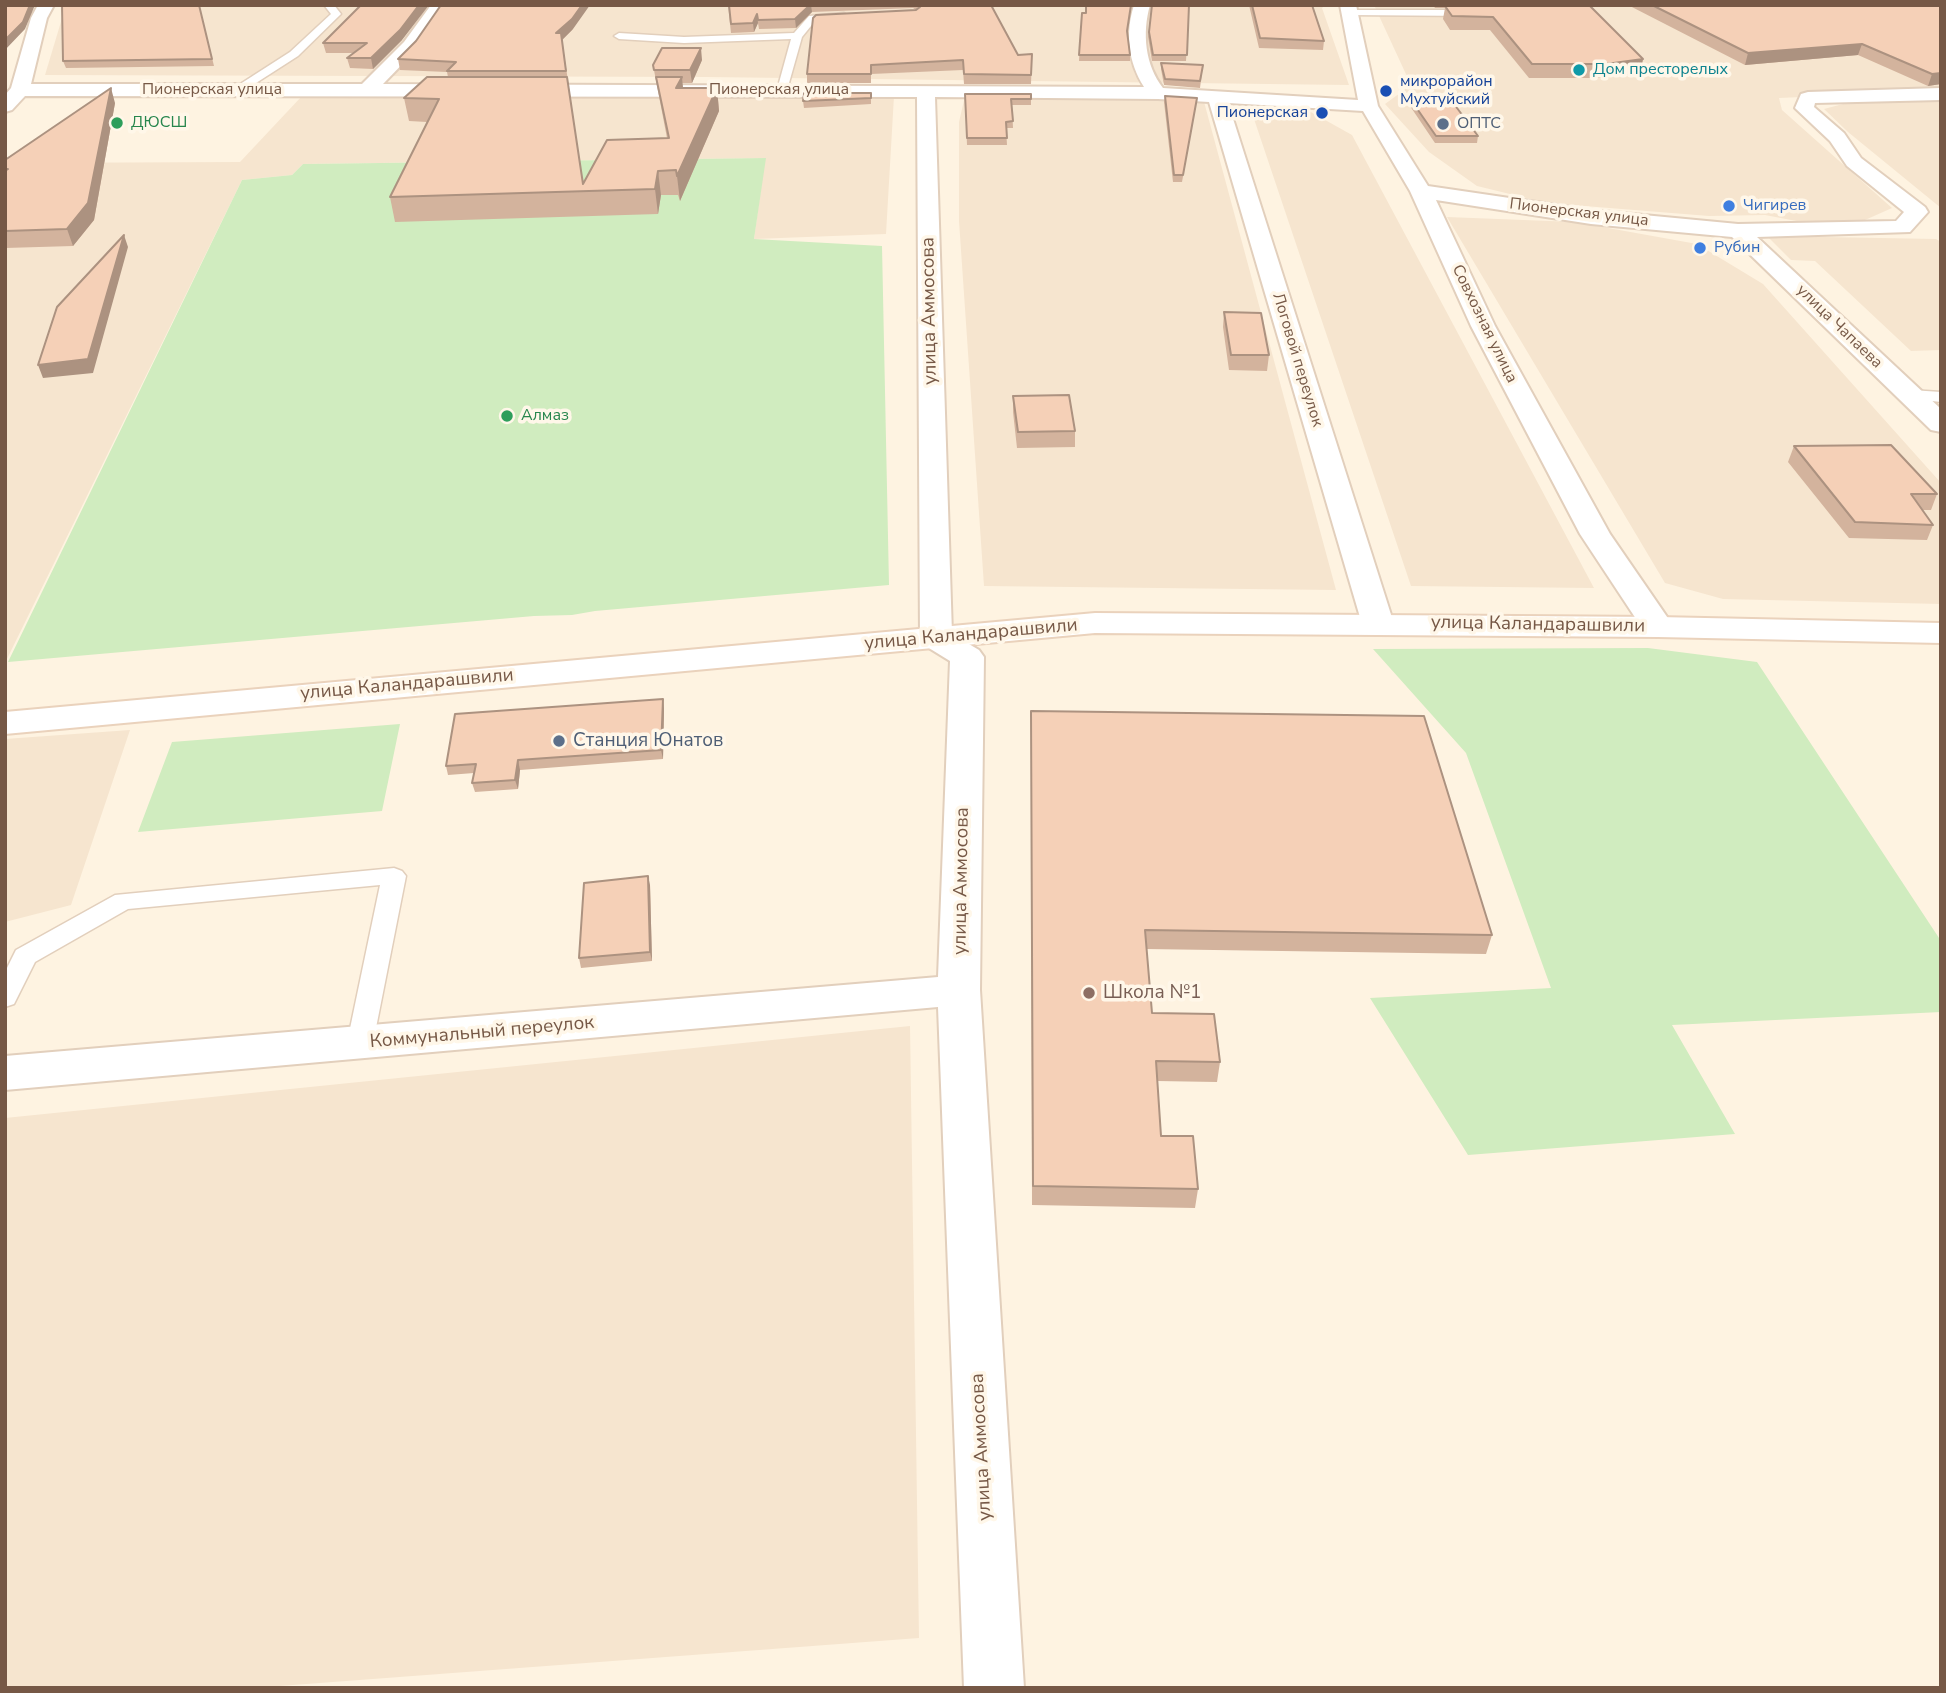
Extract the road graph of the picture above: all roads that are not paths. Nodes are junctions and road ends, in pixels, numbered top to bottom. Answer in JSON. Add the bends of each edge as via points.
{"nodes":[{"id":1,"x":329,"y":5,"type":"edge"},
{"id":2,"x":439,"y":5,"type":"edge"},
{"id":3,"x":1142,"y":5,"type":"edge"},
{"id":4,"x":1349,"y":9,"type":"edge"},
{"id":5,"x":42,"y":12,"type":"edge"},
{"id":6,"x":1484,"y":13,"type":"edge"},
{"id":7,"x":850,"y":16,"type":"edge"},
{"id":8,"x":16,"y":19,"type":"edge"},
{"id":9,"x":619,"y":36,"type":"dead end"},
{"id":10,"x":797,"y":36,"type":"junction"},
{"id":11,"x":20,"y":90,"type":"junction"},
{"id":12,"x":238,"y":90,"type":"junction"},
{"id":13,"x":367,"y":90,"type":"junction"},
{"id":14,"x":782,"y":90,"type":"junction"},
{"id":15,"x":926,"y":91,"type":"junction"},
{"id":16,"x":1158,"y":93,"type":"junction"},
{"id":17,"x":1941,"y":94,"type":"edge"},
{"id":18,"x":1217,"y":97,"type":"junction"},
{"id":19,"x":1369,"y":106,"type":"junction"},
{"id":20,"x":5,"y":107,"type":"edge"},
{"id":21,"x":1421,"y":191,"type":"junction"},
{"id":22,"x":1738,"y":230,"type":"junction"},
{"id":23,"x":1911,"y":396,"type":"junction"},
{"id":24,"x":1941,"y":397,"type":"edge"},
{"id":25,"x":1941,"y":424,"type":"edge"},
{"id":26,"x":1378,"y":624,"type":"junction"},
{"id":27,"x":1658,"y":626,"type":"junction"},
{"id":28,"x":1941,"y":633,"type":"edge"},
{"id":29,"x":936,"y":638,"type":"junction"},
{"id":30,"x":5,"y":723,"type":"edge"},
{"id":31,"x":959,"y":990,"type":"junction"},
{"id":32,"x":5,"y":998,"type":"edge"},
{"id":33,"x":360,"y":1043,"type":"junction"},
{"id":34,"x":5,"y":1073,"type":"edge"},
{"id":35,"x":994,"y":1688,"type":"edge"}],
"edges":[{"from":1,"to":12,"type":"lane","via":[[336,14],[294,54]]},
{"from":2,"to":13,"type":"street","via":[[410,46]]},
{"from":3,"to":16,"type":"street","via":[[1138,16],[1140,63]]},
{"from":4,"to":6,"type":"lane"},
{"from":4,"to":19,"type":"street","name":"Совхозная улица"},
{"from":5,"to":8,"type":"street"},
{"from":5,"to":11,"type":"street"},
{"from":7,"to":10,"type":"lane","via":[[812,18]]},
{"from":9,"to":10,"type":"lane","via":[[684,40]]},
{"from":10,"to":14,"type":"lane"},
{"from":11,"to":12,"type":"street","name":"Пионерская улица"},
{"from":11,"to":20,"type":"street"},
{"from":12,"to":13,"type":"street","name":"Пионерская улица"},
{"from":13,"to":14,"type":"street","name":"Пионерская улица"},
{"from":14,"to":15,"type":"street","name":"Пионерская улица"},
{"from":15,"to":16,"type":"street","name":"Пионерская улица"},
{"from":15,"to":29,"type":"street","name":"улица Аммосова"},
{"from":16,"to":18,"type":"street","name":"Пионерская улица"},
{"from":17,"to":22,"type":"street","name":"Пионерская улица","via":[[1808,98],[1804,108],[1837,137],[1854,162],[1917,212],[1902,227]]},
{"from":18,"to":19,"type":"street","name":"Пионерская улица"},
{"from":18,"to":26,"type":"street","name":"Логовой переулок"},
{"from":19,"to":21,"type":"street","name":"Совхозная улица"},
{"from":21,"to":22,"type":"street","name":"Пионерская улица","via":[[1591,217]]},
{"from":21,"to":27,"type":"street","name":"Совхозная улица","via":[[1483,327],[1595,534]]},
{"from":22,"to":23,"type":"street","name":"улица Чапаева"},
{"from":23,"to":24,"type":"lane"},
{"from":23,"to":25,"type":"street","name":"улица Чапаева"},
{"from":26,"to":27,"type":"street","name":"улица Каландарашвили"},
{"from":26,"to":29,"type":"street","name":"улица Каландарашвили","via":[[1095,624]]},
{"from":27,"to":28,"type":"street","name":"улица Каландарашвили"},
{"from":29,"to":30,"type":"street","name":"улица Каландарашвили"},
{"from":29,"to":31,"type":"street","name":"улица Аммосова","via":[[967,657]]},
{"from":31,"to":33,"type":"street","name":"Коммунальный переулок"},
{"from":31,"to":35,"type":"street","name":"улица Аммосова"},
{"from":32,"to":33,"type":"lane","via":[[24,956],[123,901],[394,876]]},
{"from":33,"to":34,"type":"street","name":"Коммунальный переулок"}]}
